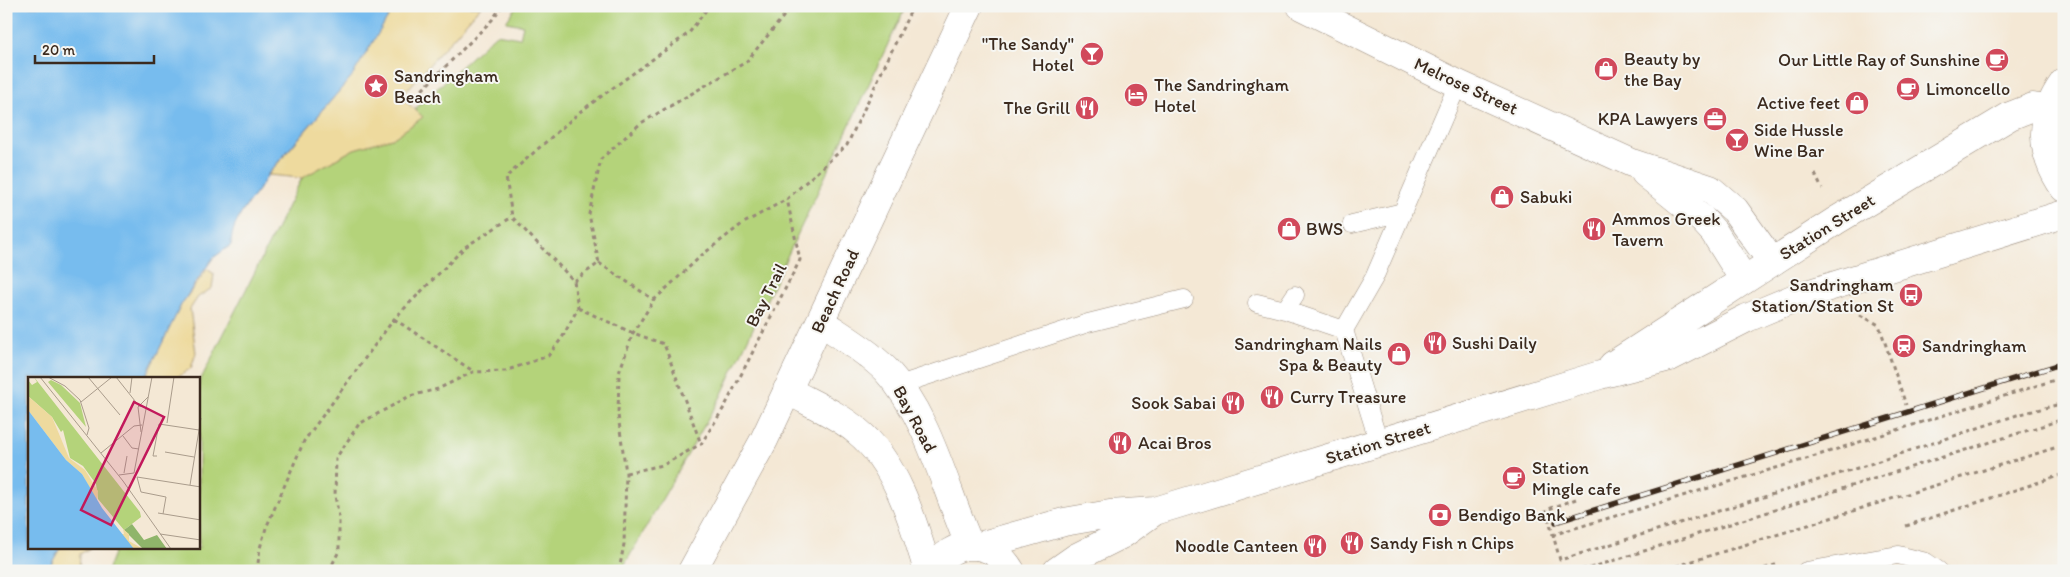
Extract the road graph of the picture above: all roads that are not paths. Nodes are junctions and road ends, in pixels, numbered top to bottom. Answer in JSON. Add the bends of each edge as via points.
{"nodes":[{"id":1,"x":969,"y":6,"type":"edge"},
{"id":2,"x":1301,"y":6,"type":"edge"},
{"id":3,"x":2064,"y":82,"type":"edge"},
{"id":4,"x":1458,"y":84,"type":"junction"},
{"id":5,"x":2056,"y":110,"type":"edge"},
{"id":6,"x":1632,"y":163,"type":"junction"},
{"id":7,"x":2064,"y":188,"type":"edge"},
{"id":8,"x":1402,"y":212,"type":"junction"},
{"id":9,"x":2064,"y":214,"type":"edge"},
{"id":10,"x":1352,"y":224,"type":"dead end"},
{"id":11,"x":1772,"y":262,"type":"junction"},
{"id":12,"x":1744,"y":280,"type":"junction"},
{"id":13,"x":1295,"y":295,"type":"dead end"},
{"id":14,"x":1184,"y":299,"type":"dead end"},
{"id":15,"x":1257,"y":303,"type":"dead end"},
{"id":16,"x":1780,"y":304,"type":"junction"},
{"id":17,"x":1285,"y":310,"type":"junction"},
{"id":18,"x":821,"y":322,"type":"junction"},
{"id":19,"x":1344,"y":330,"type":"junction"},
{"id":20,"x":1600,"y":374,"type":"junction"},
{"id":21,"x":899,"y":385,"type":"junction"},
{"id":22,"x":787,"y":390,"type":"junction"},
{"id":23,"x":1379,"y":443,"type":"junction"},
{"id":24,"x":1155,"y":511,"type":"junction"},
{"id":25,"x":974,"y":546,"type":"junction"},
{"id":26,"x":692,"y":571,"type":"edge"},
{"id":27,"x":928,"y":571,"type":"edge"},
{"id":28,"x":933,"y":571,"type":"edge"},
{"id":29,"x":1011,"y":571,"type":"edge"},
{"id":30,"x":1057,"y":571,"type":"edge"},
{"id":31,"x":1806,"y":571,"type":"edge"},
{"id":32,"x":1939,"y":571,"type":"edge"}],
"edges":[{"from":1,"to":18,"type":"street","name":"Beach Road"},
{"from":2,"to":4,"type":"street","name":"Melrose Street"},
{"from":3,"to":5,"type":"street"},
{"from":4,"to":6,"type":"street","name":"Melrose Street"},
{"from":4,"to":8,"type":"lane"},
{"from":5,"to":7,"type":"street","via":[[2044,136],[2046,154]]},
{"from":5,"to":11,"type":"street","name":"Station Street","via":[[2033,107],[2010,116]]},
{"from":6,"to":11,"type":"street","name":"Melrose Street","via":[[1715,192],[1746,223]]},
{"from":6,"to":12,"type":"street","name":"Melrose Street","via":[[1708,226]]},
{"from":8,"to":10,"type":"lane"},
{"from":8,"to":19,"type":"lane","via":[[1374,278]]},
{"from":9,"to":16,"type":"street","name":"Station Street"},
{"from":11,"to":12,"type":"street","name":"Station Street"},
{"from":11,"to":16,"type":"street"},
{"from":12,"to":16,"type":"street"},
{"from":12,"to":20,"type":"street","name":"Station Street"},
{"from":13,"to":17,"type":"lane"},
{"from":14,"to":21,"type":"lane","via":[[1088,323]]},
{"from":15,"to":17,"type":"lane"},
{"from":16,"to":20,"type":"street","name":"Station Street","via":[[1670,357]]},
{"from":17,"to":19,"type":"lane"},
{"from":18,"to":21,"type":"street","name":"Bay Road","via":[[876,360]]},
{"from":18,"to":22,"type":"street","name":"Beach Road"},
{"from":19,"to":23,"type":"lane"},
{"from":20,"to":23,"type":"street","name":"Station Street"},
{"from":21,"to":25,"type":"street","name":"Bay Road","via":[[922,425],[951,502]]},
{"from":22,"to":26,"type":"street","name":"Beach Road","via":[[764,440]]},
{"from":22,"to":27,"type":"street","via":[[857,431],[875,451],[904,500]]},
{"from":23,"to":24,"type":"street","name":"Station Street"},
{"from":24,"to":25,"type":"street","name":"Station Street","via":[[1064,522]]},
{"from":24,"to":30,"type":"street","name":"Station Street","via":[[1123,534]]},
{"from":25,"to":28,"type":"street","name":"Station Street","via":[[948,553]]},
{"from":25,"to":29,"type":"street","via":[[995,552]]},
{"from":31,"to":32,"type":"lane","via":[[1898,555],[1926,562]]}]}
